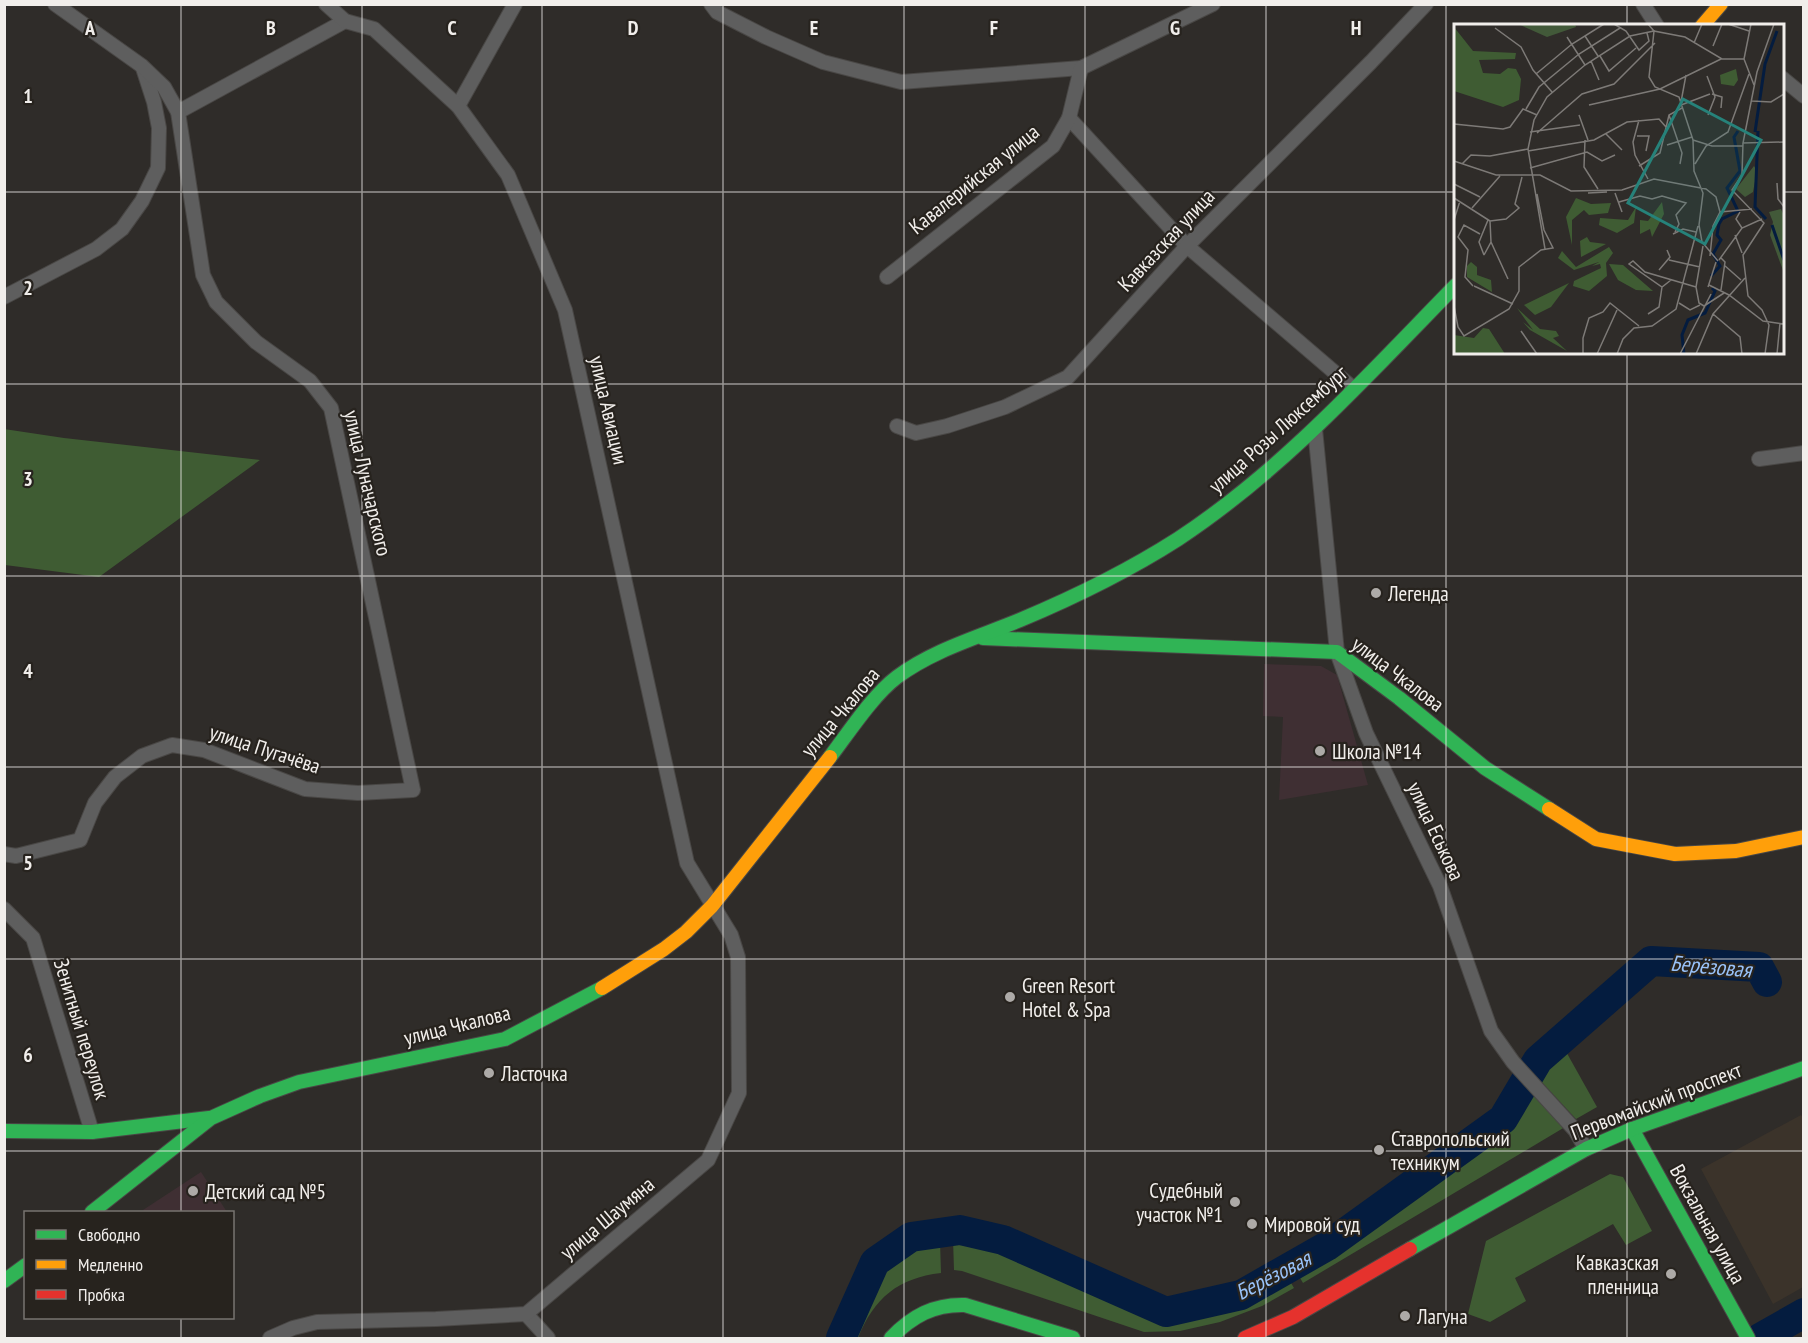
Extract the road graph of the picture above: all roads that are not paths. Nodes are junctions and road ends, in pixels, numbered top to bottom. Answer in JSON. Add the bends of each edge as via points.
{"nodes":[{"id":1,"x":55,"y":4,"type":"edge"},
{"id":2,"x":326,"y":4,"type":"edge"},
{"id":3,"x":515,"y":4,"type":"edge"},
{"id":4,"x":711,"y":4,"type":"edge"},
{"id":5,"x":1213,"y":4,"type":"edge"},
{"id":6,"x":1426,"y":4,"type":"edge"},
{"id":7,"x":1643,"y":4,"type":"edge"},
{"id":8,"x":345,"y":21,"type":"junction"},
{"id":9,"x":1656,"y":24,"type":"edge"},
{"id":10,"x":142,"y":66,"type":"junction"},
{"id":11,"x":1081,"y":68,"type":"junction"},
{"id":12,"x":1784,"y":80,"type":"edge"},
{"id":13,"x":1803,"y":96,"type":"edge"},
{"id":14,"x":458,"y":106,"type":"junction"},
{"id":15,"x":178,"y":112,"type":"junction"},
{"id":16,"x":1069,"y":118,"type":"junction"},
{"id":17,"x":1187,"y":246,"type":"junction"},
{"id":18,"x":887,"y":277,"type":"dead end"},
{"id":19,"x":1454,"y":286,"type":"edge"},
{"id":20,"x":4,"y":297,"type":"edge"},
{"id":21,"x":1354,"y":388,"type":"junction"},
{"id":22,"x":897,"y":426,"type":"dead end"},
{"id":23,"x":1315,"y":429,"type":"junction"},
{"id":24,"x":1803,"y":453,"type":"edge"},
{"id":25,"x":1759,"y":459,"type":"dead end"},
{"id":26,"x":978,"y":637,"type":"junction"},
{"id":27,"x":1337,"y":652,"type":"junction"},
{"id":28,"x":412,"y":790,"type":"joint"},
{"id":29,"x":1803,"y":837,"type":"edge"},
{"id":30,"x":4,"y":854,"type":"edge"},
{"id":31,"x":712,"y":906,"type":"junction"},
{"id":32,"x":4,"y":909,"type":"edge"},
{"id":33,"x":1803,"y":1068,"type":"edge"},
{"id":34,"x":211,"y":1118,"type":"junction"},
{"id":35,"x":1632,"y":1129,"type":"junction"},
{"id":36,"x":4,"y":1131,"type":"edge"},
{"id":37,"x":92,"y":1132,"type":"junction"},
{"id":38,"x":1586,"y":1149,"type":"junction"},
{"id":39,"x":93,"y":1211,"type":"edge"},
{"id":40,"x":24,"y":1266,"type":"edge"},
{"id":41,"x":4,"y":1281,"type":"edge"},
{"id":42,"x":525,"y":1314,"type":"junction"},
{"id":43,"x":270,"y":1338,"type":"edge"},
{"id":44,"x":548,"y":1338,"type":"edge"},
{"id":45,"x":891,"y":1338,"type":"edge"},
{"id":46,"x":1073,"y":1338,"type":"edge"},
{"id":47,"x":1245,"y":1338,"type":"edge"},
{"id":48,"x":1748,"y":1338,"type":"edge"}],
"edges":[{"from":1,"to":10,"type":"street","name":"улица Луначарского"},
{"from":2,"to":8,"type":"street","name":"улица Авиации"},
{"from":3,"to":14,"type":"street"},
{"from":4,"to":11,"type":"street","via":[[717,12],[823,62],[901,82]]},
{"from":5,"to":11,"type":"street"},
{"from":6,"to":17,"type":"street","name":"Кавказская улица"},
{"from":7,"to":9,"type":"street"},
{"from":8,"to":14,"type":"street","name":"улица Авиации","via":[[374,29]]},
{"from":8,"to":15,"type":"street"},
{"from":10,"to":15,"type":"street","name":"улица Луначарского","via":[[164,87]]},
{"from":10,"to":20,"type":"street","via":[[159,128],[158,168],[142,201],[122,229],[96,249]]},
{"from":11,"to":16,"type":"street","name":"Кавалерийская улица"},
{"from":12,"to":13,"type":"street"},
{"from":14,"to":31,"type":"street","name":"улица Авиации","via":[[508,175],[565,310],[687,863]]},
{"from":15,"to":28,"type":"street","name":"улица Луначарского","via":[[203,274],[216,302],[256,342],[310,381],[331,408]]},
{"from":16,"to":17,"type":"street"},
{"from":16,"to":18,"type":"street","name":"Кавалерийская улица","via":[[1053,146]]},
{"from":17,"to":21,"type":"street"},
{"from":17,"to":22,"type":"street","name":"Кавказская улица","via":[[1068,377],[1005,407],[948,426],[916,433]]},
{"from":19,"to":21,"type":"street","name":"улица Розы Люксембург"},
{"from":21,"to":23,"type":"street","name":"улица Розы Люксембург"},
{"from":23,"to":26,"type":"street","name":"улица Розы Люксембург","via":[[1235,500],[1177,539],[1102,582]]},
{"from":23,"to":27,"type":"street","name":"улица Еськова"},
{"from":24,"to":25,"type":"street"},
{"from":26,"to":27,"type":"street","name":"улица Чкалова"},
{"from":26,"to":31,"type":"street","name":"улица Чкалова","via":[[930,655],[886,686]]},
{"from":27,"to":29,"type":"street","name":"улица Чкалова","via":[[1485,768],[1596,838],[1675,854],[1736,851]]},
{"from":27,"to":38,"type":"street","name":"улица Еськова","via":[[1366,734],[1440,886],[1491,1031],[1513,1062],[1575,1130]]},
{"from":28,"to":30,"type":"street","name":"улица Пугачёва","via":[[358,794],[305,789],[204,750],[172,746],[142,756],[115,777],[95,803],[80,840],[16,856]]},
{"from":31,"to":34,"type":"street","name":"улица Чкалова","via":[[655,955],[505,1039],[299,1082]]},
{"from":31,"to":42,"type":"street","name":"улица Шаумяна","via":[[731,935],[738,957],[739,1093],[708,1160]]},
{"from":32,"to":37,"type":"street","name":"Зенитный переулок","via":[[33,938]]},
{"from":33,"to":35,"type":"street","name":"Первомайский проспект"},
{"from":34,"to":37,"type":"street"},
{"from":34,"to":39,"type":"street","name":"улица Чкалова"},
{"from":35,"to":38,"type":"street","name":"Первомайский проспект"},
{"from":35,"to":48,"type":"street","name":"Вокзальная улица"},
{"from":36,"to":37,"type":"street"},
{"from":38,"to":47,"type":"street","name":"Первомайский проспект","via":[[1293,1317]]},
{"from":40,"to":41,"type":"street"},
{"from":42,"to":43,"type":"street","via":[[317,1322]]},
{"from":42,"to":44,"type":"street"},
{"from":45,"to":46,"type":"street","via":[[918,1314],[950,1304],[965,1305]]}]}
